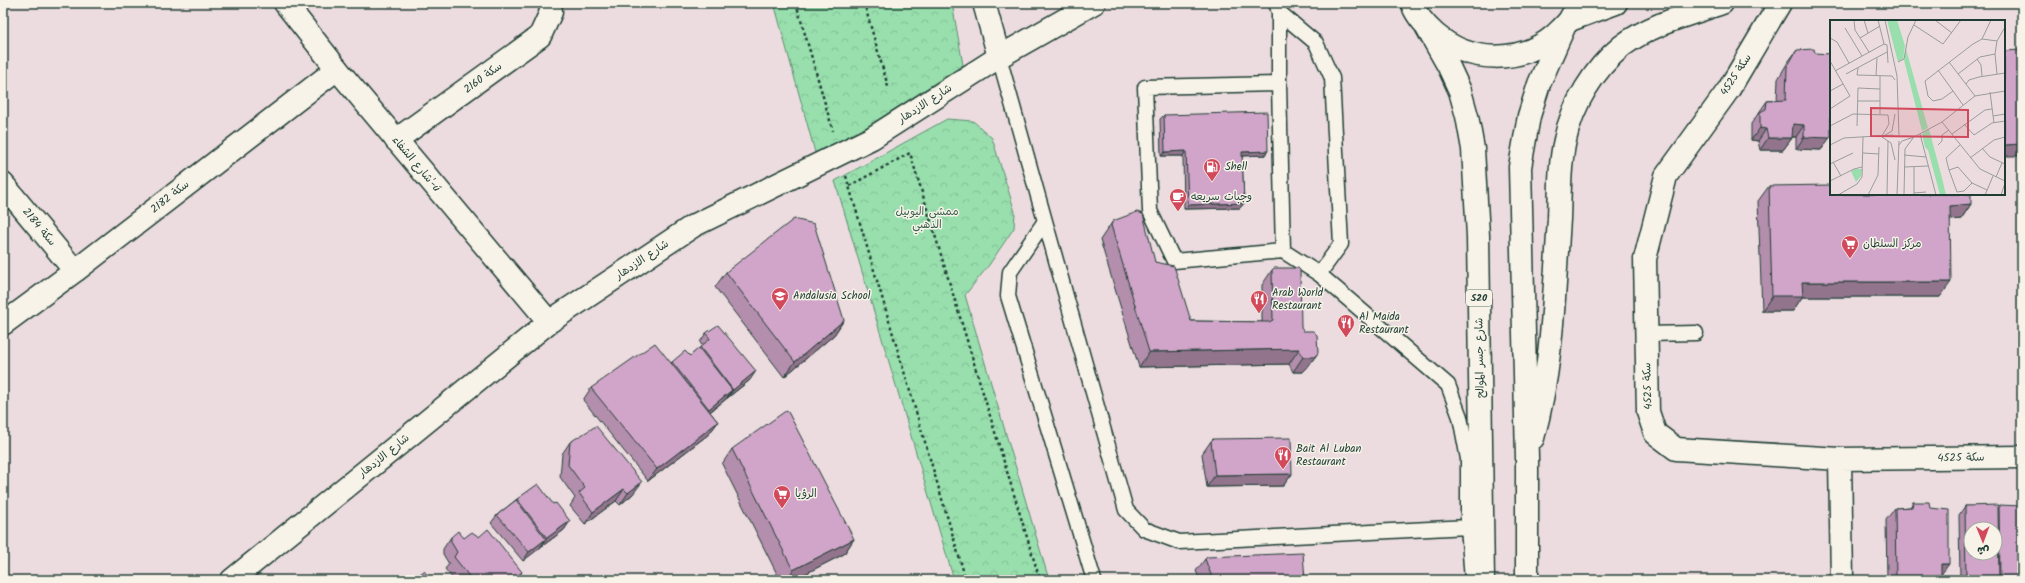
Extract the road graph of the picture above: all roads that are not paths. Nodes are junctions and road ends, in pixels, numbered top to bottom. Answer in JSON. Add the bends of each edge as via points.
{"nodes":[{"id":1,"x":286,"y":3,"type":"edge"},
{"id":2,"x":550,"y":3,"type":"edge"},
{"id":3,"x":984,"y":3,"type":"edge"},
{"id":4,"x":1094,"y":3,"type":"edge"},
{"id":5,"x":1616,"y":3,"type":"edge"},
{"id":6,"x":1722,"y":3,"type":"edge"},
{"id":7,"x":1780,"y":3,"type":"edge"},
{"id":8,"x":1409,"y":5,"type":"edge"},
{"id":9,"x":1278,"y":7,"type":"edge"},
{"id":10,"x":1571,"y":17,"type":"edge"},
{"id":11,"x":1426,"y":26,"type":"junction"},
{"id":12,"x":999,"y":57,"type":"junction"},
{"id":13,"x":336,"y":68,"type":"junction"},
{"id":14,"x":1279,"y":84,"type":"junction"},
{"id":15,"x":396,"y":140,"type":"junction"},
{"id":16,"x":3,"y":184,"type":"edge"},
{"id":17,"x":1045,"y":221,"type":"junction"},
{"id":18,"x":1283,"y":252,"type":"junction"},
{"id":19,"x":75,"y":271,"type":"junction"},
{"id":20,"x":1319,"y":274,"type":"junction"},
{"id":21,"x":549,"y":322,"type":"junction"},
{"id":22,"x":3,"y":324,"type":"edge"},
{"id":23,"x":1696,"y":333,"type":"dead end"},
{"id":24,"x":1646,"y":334,"type":"junction"},
{"id":25,"x":2022,"y":457,"type":"edge"},
{"id":26,"x":1527,"y":458,"type":"junction"},
{"id":27,"x":1840,"y":459,"type":"junction"},
{"id":28,"x":1468,"y":527,"type":"junction"},
{"id":29,"x":232,"y":580,"type":"edge"},
{"id":30,"x":1094,"y":580,"type":"edge"},
{"id":31,"x":1472,"y":580,"type":"edge"},
{"id":32,"x":1483,"y":580,"type":"edge"},
{"id":33,"x":1527,"y":580,"type":"edge"},
{"id":34,"x":1842,"y":580,"type":"edge"}],
"edges":[{"from":1,"to":13,"type":"street","name":"شارع الشفاء'-ú"},
{"from":2,"to":15,"type":"street","name":"سكة 2160","via":[[551,12],[540,36]]},
{"from":3,"to":12,"type":"street"},
{"from":4,"to":12,"type":"street","name":"شارع الازدهار"},
{"from":5,"to":10,"type":"street"},
{"from":6,"to":26,"type":"street","via":[[1654,26],[1622,46],[1596,73],[1576,105],[1565,140],[1550,356],[1541,408]]},
{"from":7,"to":24,"type":"street","name":"سكة 4525","via":[[1728,89],[1666,176],[1645,258]]},
{"from":8,"to":11,"type":"street","number":"S20"},
{"from":9,"to":14,"type":"lane"},
{"from":9,"to":20,"type":"lane","via":[[1316,42],[1332,78],[1341,244]]},
{"from":10,"to":11,"type":"street","number":"S20","via":[[1544,44],[1520,54],[1494,58],[1469,54],[1445,43]]},
{"from":10,"to":26,"type":"street","via":[[1539,84],[1529,116],[1520,167]]},
{"from":11,"to":32,"type":"street","name":"شارع جسر الموالح","number":"S20","via":[[1460,91],[1468,116],[1473,149],[1478,236]]},
{"from":12,"to":17,"type":"lane"},
{"from":12,"to":21,"type":"street","name":"شارع الازدهار","via":[[872,138],[693,226]]},
{"from":13,"to":15,"type":"street","name":"شارع الشفاء'-ú"},
{"from":13,"to":19,"type":"street","name":"سكة 2182"},
{"from":14,"to":18,"type":"lane"},
{"from":14,"to":18,"type":"lane","via":[[1145,87],[1150,211],[1174,261]]},
{"from":15,"to":21,"type":"street","name":"شارع الشفاء'-ú"},
{"from":16,"to":19,"type":"street","name":"سكة 2184"},
{"from":17,"to":28,"type":"lane","via":[[1126,510],[1144,529],[1179,542]]},
{"from":17,"to":30,"type":"lane","via":[[1010,272],[1008,296]]},
{"from":18,"to":20,"type":"lane"},
{"from":19,"to":22,"type":"street","name":"سكة 2182"},
{"from":20,"to":28,"type":"lane","via":[[1448,385],[1460,417],[1468,459]]},
{"from":21,"to":29,"type":"street","name":"شارع الازدهار"},
{"from":23,"to":24,"type":"lane"},
{"from":24,"to":27,"type":"street","name":"سكة 4525","via":[[1648,412],[1655,433],[1676,449]]},
{"from":25,"to":27,"type":"street","name":"سكة 4525"},
{"from":26,"to":33,"type":"street"},
{"from":27,"to":34,"type":"street"},
{"from":28,"to":31,"type":"lane"}]}
